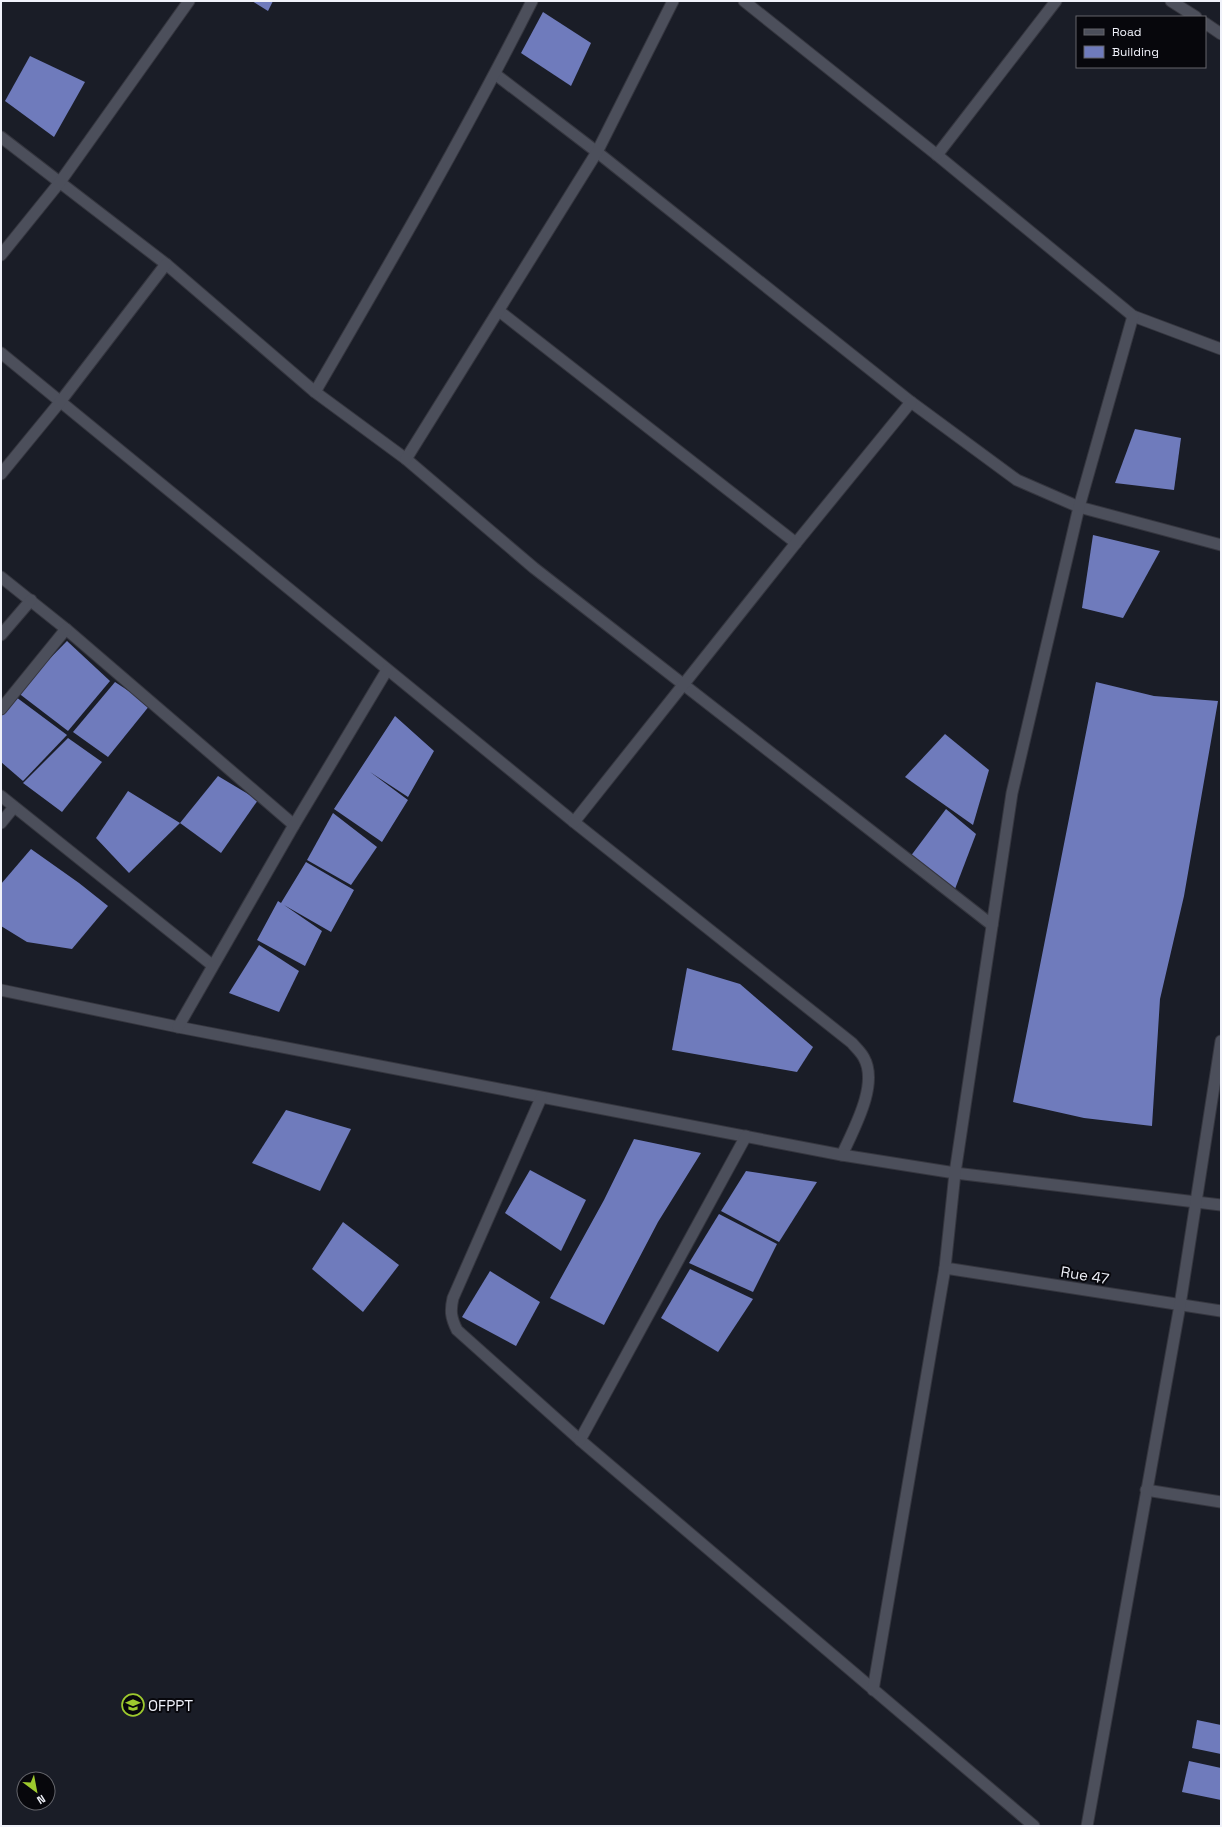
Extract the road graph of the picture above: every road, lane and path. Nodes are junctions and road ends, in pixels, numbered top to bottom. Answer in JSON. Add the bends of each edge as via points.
{"nodes":[{"id":1,"x":189,"y":1,"type":"edge"},
{"id":2,"x":532,"y":1,"type":"edge"},
{"id":3,"x":673,"y":1,"type":"edge"},
{"id":4,"x":744,"y":1,"type":"edge"},
{"id":5,"x":1056,"y":1,"type":"edge"},
{"id":6,"x":1171,"y":1,"type":"edge"},
{"id":7,"x":1194,"y":16,"type":"edge"},
{"id":8,"x":1206,"y":24,"type":"edge"},
{"id":9,"x":1221,"y":34,"type":"edge"},
{"id":10,"x":495,"y":74,"type":"junction"},
{"id":11,"x":1,"y":137,"type":"edge"},
{"id":12,"x":597,"y":152,"type":"junction"},
{"id":13,"x":937,"y":155,"type":"junction"},
{"id":14,"x":60,"y":182,"type":"junction"},
{"id":15,"x":1,"y":255,"type":"edge"},
{"id":16,"x":166,"y":264,"type":"junction"},
{"id":17,"x":499,"y":311,"type":"junction"},
{"id":18,"x":1133,"y":316,"type":"junction"},
{"id":19,"x":1221,"y":349,"type":"edge"},
{"id":20,"x":1,"y":353,"type":"edge"},
{"id":21,"x":315,"y":392,"type":"junction"},
{"id":22,"x":60,"y":402,"type":"junction"},
{"id":23,"x":911,"y":402,"type":"junction"},
{"id":24,"x":406,"y":459,"type":"junction"},
{"id":25,"x":1,"y":474,"type":"edge"},
{"id":26,"x":1078,"y":507,"type":"junction"},
{"id":27,"x":796,"y":543,"type":"junction"},
{"id":28,"x":1221,"y":545,"type":"edge"},
{"id":29,"x":1,"y":577,"type":"edge"},
{"id":30,"x":31,"y":600,"type":"junction"},
{"id":31,"x":66,"y":629,"type":"junction"},
{"id":32,"x":1,"y":635,"type":"edge"},
{"id":33,"x":387,"y":670,"type":"junction"},
{"id":34,"x":683,"y":684,"type":"junction"},
{"id":35,"x":1,"y":709,"type":"edge"},
{"id":36,"x":1,"y":796,"type":"edge"},
{"id":37,"x":14,"y":807,"type":"junction"},
{"id":38,"x":574,"y":822,"type":"junction"},
{"id":39,"x":1,"y":823,"type":"edge"},
{"id":40,"x":294,"y":825,"type":"junction"},
{"id":41,"x":992,"y":925,"type":"junction"},
{"id":42,"x":212,"y":965,"type":"junction"},
{"id":43,"x":1,"y":990,"type":"edge"},
{"id":44,"x":178,"y":1027,"type":"junction"},
{"id":45,"x":1221,"y":1041,"type":"edge"},
{"id":46,"x":541,"y":1098,"type":"junction"},
{"id":47,"x":746,"y":1136,"type":"junction"},
{"id":48,"x":842,"y":1155,"type":"junction"},
{"id":49,"x":955,"y":1173,"type":"junction"},
{"id":50,"x":1196,"y":1201,"type":"junction"},
{"id":51,"x":1221,"y":1205,"type":"edge"},
{"id":52,"x":945,"y":1268,"type":"junction"},
{"id":53,"x":1180,"y":1305,"type":"junction"},
{"id":54,"x":1221,"y":1311,"type":"edge"},
{"id":55,"x":580,"y":1440,"type":"junction"},
{"id":56,"x":1146,"y":1490,"type":"junction"},
{"id":57,"x":1221,"y":1502,"type":"edge"},
{"id":58,"x":873,"y":1690,"type":"junction"},
{"id":59,"x":1034,"y":1826,"type":"edge"},
{"id":60,"x":1087,"y":1826,"type":"edge"}],
"edges":[{"from":1,"to":14,"type":"street"},
{"from":2,"to":10,"type":"street"},
{"from":3,"to":12,"type":"street"},
{"from":4,"to":13,"type":"street"},
{"from":5,"to":13,"type":"street"},
{"from":6,"to":7,"type":"street"},
{"from":8,"to":9,"type":"street"},
{"from":10,"to":12,"type":"street"},
{"from":10,"to":21,"type":"street","via":[[413,225]]},
{"from":11,"to":14,"type":"street"},
{"from":12,"to":17,"type":"street"},
{"from":12,"to":23,"type":"street"},
{"from":13,"to":18,"type":"street"},
{"from":14,"to":15,"type":"street"},
{"from":14,"to":16,"type":"street"},
{"from":16,"to":21,"type":"street"},
{"from":16,"to":22,"type":"street"},
{"from":17,"to":24,"type":"street"},
{"from":17,"to":27,"type":"street"},
{"from":18,"to":19,"type":"street"},
{"from":18,"to":26,"type":"street"},
{"from":20,"to":22,"type":"street"},
{"from":21,"to":24,"type":"street"},
{"from":22,"to":25,"type":"street"},
{"from":22,"to":33,"type":"street"},
{"from":23,"to":26,"type":"street","via":[[1017,480]]},
{"from":23,"to":27,"type":"street"},
{"from":24,"to":34,"type":"street","via":[[534,568]]},
{"from":26,"to":28,"type":"street"},
{"from":26,"to":41,"type":"street","via":[[1012,793]]},
{"from":27,"to":34,"type":"street"},
{"from":29,"to":30,"type":"street"},
{"from":30,"to":31,"type":"street"},
{"from":30,"to":32,"type":"street"},
{"from":31,"to":35,"type":"street"},
{"from":31,"to":40,"type":"street"},
{"from":33,"to":38,"type":"street"},
{"from":33,"to":40,"type":"street"},
{"from":34,"to":38,"type":"street"},
{"from":34,"to":41,"type":"street"},
{"from":36,"to":37,"type":"street"},
{"from":37,"to":39,"type":"street"},
{"from":37,"to":42,"type":"street"},
{"from":38,"to":48,"type":"street","via":[[852,1043],[864,1058],[868,1077],[865,1101]]},
{"from":40,"to":42,"type":"street"},
{"from":41,"to":49,"type":"street"},
{"from":42,"to":44,"type":"street"},
{"from":43,"to":44,"type":"street"},
{"from":44,"to":46,"type":"street"},
{"from":45,"to":50,"type":"street"},
{"from":46,"to":47,"type":"street"},
{"from":46,"to":55,"type":"street","via":[[450,1310],[457,1330]]},
{"from":47,"to":48,"type":"street"},
{"from":47,"to":55,"type":"street"},
{"from":48,"to":49,"type":"street"},
{"from":49,"to":50,"type":"street"},
{"from":49,"to":52,"type":"street"},
{"from":50,"to":51,"type":"street"},
{"from":50,"to":53,"type":"street"},
{"from":52,"to":53,"type":"street","name":"Rue 47"},
{"from":52,"to":58,"type":"street"},
{"from":53,"to":54,"type":"street","name":"Rue 47"},
{"from":53,"to":56,"type":"street"},
{"from":55,"to":58,"type":"street"},
{"from":56,"to":57,"type":"street"},
{"from":56,"to":60,"type":"street"},
{"from":58,"to":59,"type":"street"}]}
